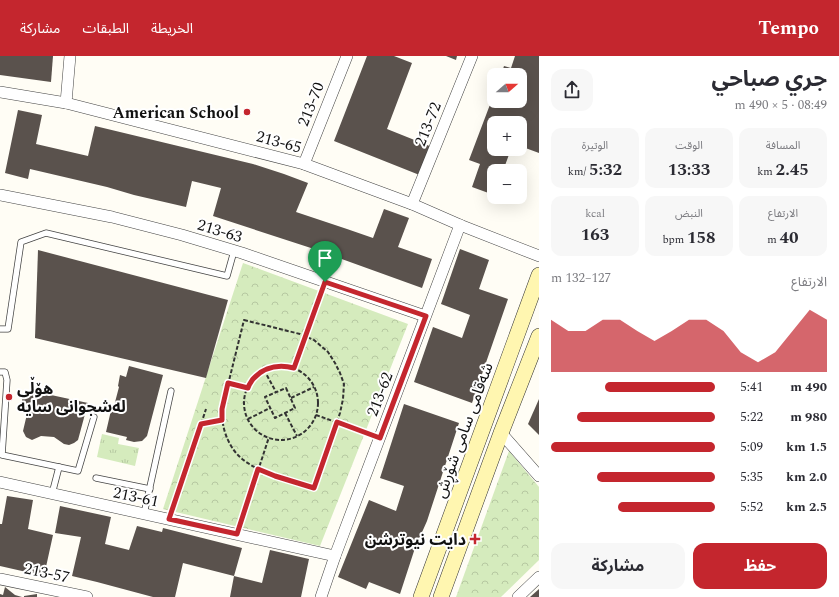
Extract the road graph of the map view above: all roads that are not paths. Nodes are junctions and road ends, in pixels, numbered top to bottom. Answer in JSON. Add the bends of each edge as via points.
{"nodes":[{"id":1,"x":70,"y":56,"type":"edge"},
{"id":2,"x":347,"y":56,"type":"edge"},
{"id":3,"x":472,"y":56,"type":"edge"},
{"id":4,"x":0,"y":92,"type":"edge"},
{"id":5,"x":66,"y":103,"type":"junction"},
{"id":6,"x":304,"y":164,"type":"junction"},
{"id":7,"x":0,"y":195,"type":"edge"},
{"id":8,"x":412,"y":204,"type":"junction"},
{"id":9,"x":460,"y":225,"type":"junction"},
{"id":10,"x":234,"y":251,"type":"junction"},
{"id":11,"x":539,"y":256,"type":"edge"},
{"id":12,"x":539,"y":275,"type":"edge"},
{"id":13,"x":426,"y":316,"type":"junction"},
{"id":14,"x":0,"y":329,"type":"edge"},
{"id":15,"x":539,"y":336,"type":"edge"},
{"id":16,"x":0,"y":372,"type":"edge"},
{"id":17,"x":172,"y":391,"type":"dead end"},
{"id":18,"x":94,"y":417,"type":"dead end"},
{"id":19,"x":501,"y":433,"type":"junction"},
{"id":20,"x":59,"y":467,"type":"junction"},
{"id":21,"x":539,"y":476,"type":"edge"},
{"id":22,"x":96,"y":478,"type":"dead end"},
{"id":23,"x":0,"y":482,"type":"edge"},
{"id":24,"x":150,"y":489,"type":"junction"},
{"id":25,"x":52,"y":494,"type":"junction"},
{"id":26,"x":144,"y":514,"type":"junction"},
{"id":27,"x":335,"y":556,"type":"junction"},
{"id":28,"x":539,"y":576,"type":"edge"},
{"id":29,"x":0,"y":579,"type":"edge"},
{"id":30,"x":87,"y":597,"type":"edge"},
{"id":31,"x":321,"y":597,"type":"edge"},
{"id":32,"x":421,"y":597,"type":"edge"},
{"id":33,"x":441,"y":597,"type":"edge"},
{"id":34,"x":518,"y":597,"type":"edge"}],
"edges":[{"from":1,"to":5,"type":"street"},
{"from":2,"to":6,"type":"street","name":"213-70"},
{"from":3,"to":8,"type":"street","name":"213-72"},
{"from":4,"to":5,"type":"street","name":"213-65"},
{"from":5,"to":6,"type":"street","name":"213-65"},
{"from":6,"to":8,"type":"street","name":"213-65"},
{"from":7,"to":10,"type":"street","name":"213-63","via":[[112,217]]},
{"from":8,"to":9,"type":"street","name":"213-65"},
{"from":9,"to":11,"type":"street","name":"213-65"},
{"from":9,"to":13,"type":"street","name":"213-62"},
{"from":10,"to":13,"type":"street","name":"213-63"},
{"from":10,"to":14,"type":"lane","via":[[227,276],[46,233],[21,242],[8,329]]},
{"from":12,"to":32,"type":"main road","name":"شەقامی سامی شۆڕش"},
{"from":13,"to":27,"type":"street","name":"213-62"},
{"from":15,"to":19,"type":"main road"},
{"from":16,"to":20,"type":"lane","via":[[5,372],[7,380],[2,455]]},
{"from":17,"to":24,"type":"lane"},
{"from":18,"to":20,"type":"lane","via":[[78,471]]},
{"from":19,"to":21,"type":"street"},
{"from":19,"to":33,"type":"main road"},
{"from":20,"to":25,"type":"lane"},
{"from":22,"to":24,"type":"lane"},
{"from":23,"to":25,"type":"street","name":"213-61"},
{"from":24,"to":26,"type":"lane"},
{"from":25,"to":26,"type":"street","name":"213-61"},
{"from":26,"to":27,"type":"street","name":"213-61"},
{"from":27,"to":31,"type":"street","name":"213-62"},
{"from":28,"to":34,"type":"street"},
{"from":29,"to":30,"type":"street","name":"213-57"}]}
